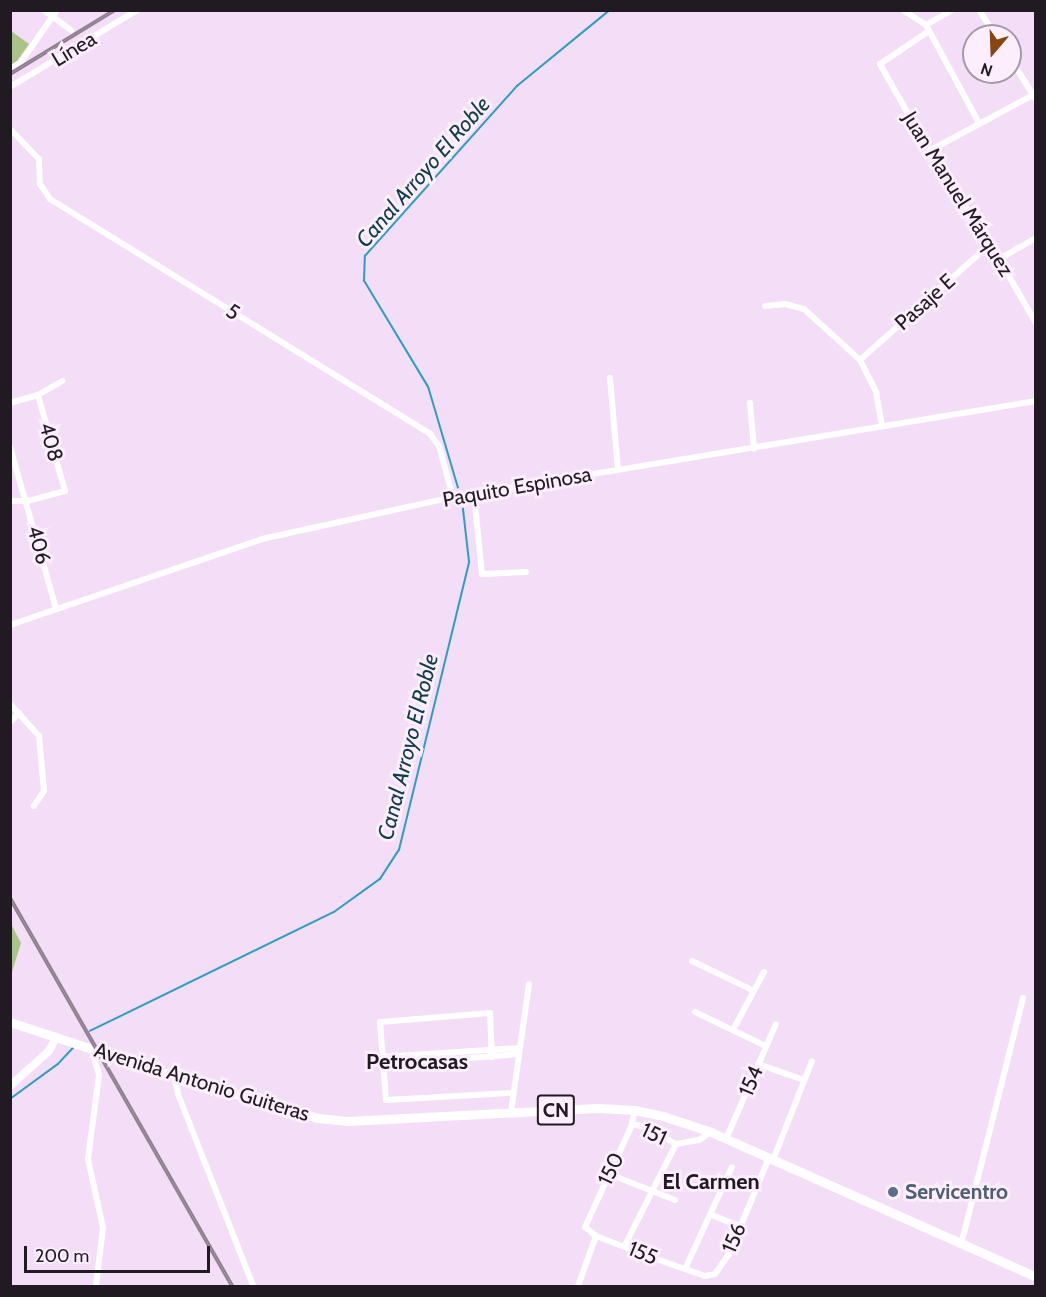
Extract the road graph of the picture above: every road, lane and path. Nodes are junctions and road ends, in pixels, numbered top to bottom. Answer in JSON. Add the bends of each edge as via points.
{"nodes":[{"id":1,"x":44,"y":10,"type":"edge"},
{"id":2,"x":57,"y":10,"type":"edge"},
{"id":3,"x":137,"y":10,"type":"edge"},
{"id":4,"x":903,"y":10,"type":"edge"},
{"id":5,"x":952,"y":10,"type":"edge"},
{"id":6,"x":979,"y":10,"type":"edge"},
{"id":7,"x":53,"y":17,"type":"junction"},
{"id":8,"x":988,"y":24,"type":"edge"},
{"id":9,"x":927,"y":28,"type":"junction"},
{"id":10,"x":71,"y":30,"type":"dead end"},
{"id":11,"x":10,"y":69,"type":"edge"},
{"id":12,"x":1022,"y":78,"type":"edge"},
{"id":13,"x":10,"y":87,"type":"edge"},
{"id":14,"x":1034,"y":97,"type":"edge"},
{"id":15,"x":978,"y":123,"type":"junction"},
{"id":16,"x":10,"y":129,"type":"edge"},
{"id":17,"x":929,"y":151,"type":"junction"},
{"id":18,"x":1035,"y":237,"type":"edge"},
{"id":19,"x":990,"y":244,"type":"junction"},
{"id":20,"x":999,"y":259,"type":"junction"},
{"id":21,"x":765,"y":306,"type":"dead end"},
{"id":22,"x":1035,"y":319,"type":"edge"},
{"id":23,"x":860,"y":360,"type":"junction"},
{"id":24,"x":610,"y":378,"type":"dead end"},
{"id":25,"x":62,"y":381,"type":"dead end"},
{"id":26,"x":38,"y":394,"type":"junction"},
{"id":27,"x":1035,"y":400,"type":"edge"},
{"id":28,"x":10,"y":403,"type":"edge"},
{"id":29,"x":750,"y":403,"type":"dead end"},
{"id":30,"x":882,"y":426,"type":"junction"},
{"id":31,"x":10,"y":447,"type":"edge"},
{"id":32,"x":754,"y":449,"type":"junction"},
{"id":33,"x":618,"y":469,"type":"junction"},
{"id":34,"x":474,"y":494,"type":"junction"},
{"id":35,"x":453,"y":497,"type":"junction"},
{"id":36,"x":10,"y":501,"type":"edge"},
{"id":37,"x":27,"y":501,"type":"junction"},
{"id":38,"x":526,"y":572,"type":"dead end"},
{"id":39,"x":56,"y":609,"type":"junction"},
{"id":40,"x":10,"y":625,"type":"edge"},
{"id":41,"x":10,"y":704,"type":"edge"},
{"id":42,"x":19,"y":713,"type":"junction"},
{"id":43,"x":10,"y":722,"type":"edge"},
{"id":44,"x":34,"y":806,"type":"dead end"},
{"id":45,"x":692,"y":961,"type":"dead end"},
{"id":46,"x":764,"y":972,"type":"dead end"},
{"id":47,"x":529,"y":984,"type":"dead end"},
{"id":48,"x":752,"y":990,"type":"junction"},
{"id":49,"x":1023,"y":998,"type":"dead end"},
{"id":50,"x":696,"y":1012,"type":"dead end"},
{"id":51,"x":10,"y":1022,"type":"edge"},
{"id":52,"x":776,"y":1024,"type":"dead end"},
{"id":53,"x":733,"y":1030,"type":"junction"},
{"id":54,"x":56,"y":1037,"type":"junction"},
{"id":55,"x":766,"y":1046,"type":"junction"},
{"id":56,"x":91,"y":1048,"type":"junction"},
{"id":57,"x":519,"y":1051,"type":"junction"},
{"id":58,"x":492,"y":1053,"type":"junction"},
{"id":59,"x":384,"y":1061,"type":"junction"},
{"id":60,"x":812,"y":1061,"type":"dead end"},
{"id":61,"x":758,"y":1064,"type":"junction"},
{"id":62,"x":174,"y":1076,"type":"junction"},
{"id":63,"x":804,"y":1080,"type":"junction"},
{"id":64,"x":10,"y":1086,"type":"edge"},
{"id":65,"x":513,"y":1093,"type":"junction"},
{"id":66,"x":635,"y":1110,"type":"junction"},
{"id":67,"x":511,"y":1112,"type":"junction"},
{"id":68,"x":632,"y":1124,"type":"junction"},
{"id":69,"x":711,"y":1132,"type":"junction"},
{"id":70,"x":726,"y":1139,"type":"junction"},
{"id":71,"x":676,"y":1144,"type":"junction"},
{"id":72,"x":771,"y":1160,"type":"junction"},
{"id":73,"x":732,"y":1167,"type":"dead end"},
{"id":74,"x":609,"y":1174,"type":"junction"},
{"id":75,"x":652,"y":1191,"type":"junction"},
{"id":76,"x":675,"y":1200,"type":"dead end"},
{"id":77,"x":712,"y":1215,"type":"junction"},
{"id":78,"x":739,"y":1226,"type":"junction"},
{"id":79,"x":585,"y":1227,"type":"joint"},
{"id":80,"x":596,"y":1236,"type":"junction"},
{"id":81,"x":625,"y":1245,"type":"junction"},
{"id":82,"x":961,"y":1245,"type":"junction"},
{"id":83,"x":685,"y":1269,"type":"junction"},
{"id":84,"x":705,"y":1276,"type":"joint"},
{"id":85,"x":1035,"y":1277,"type":"edge"},
{"id":86,"x":254,"y":1285,"type":"edge"},
{"id":87,"x":96,"y":1287,"type":"edge"},
{"id":88,"x":578,"y":1287,"type":"edge"}],
"edges":[{"from":1,"to":7,"type":"street"},
{"from":2,"to":7,"type":"street"},
{"from":3,"to":13,"type":"street","name":"Línea"},
{"from":4,"to":9,"type":"street"},
{"from":5,"to":9,"type":"street"},
{"from":6,"to":8,"type":"street"},
{"from":7,"to":10,"type":"street"},
{"from":7,"to":11,"type":"street","via":[[21,62]]},
{"from":9,"to":15,"type":"street"},
{"from":9,"to":17,"type":"street","name":"Juan Manuel Márquez","via":[[880,64]]},
{"from":12,"to":14,"type":"street"},
{"from":14,"to":15,"type":"street"},
{"from":15,"to":17,"type":"street"},
{"from":16,"to":35,"type":"street","name":"5","via":[[39,159],[40,184],[50,199],[430,434],[440,446]]},
{"from":17,"to":19,"type":"street","name":"Juan Manuel Márquez"},
{"from":18,"to":20,"type":"street"},
{"from":19,"to":20,"type":"street","name":"Juan Manuel Márquez"},
{"from":19,"to":23,"type":"street","name":"Pasaje E"},
{"from":20,"to":22,"type":"street","name":"Juan Manuel Márquez"},
{"from":21,"to":23,"type":"street","via":[[785,304],[804,309]]},
{"from":23,"to":30,"type":"street","via":[[876,392]]},
{"from":24,"to":33,"type":"street"},
{"from":25,"to":26,"type":"street"},
{"from":26,"to":28,"type":"street"},
{"from":26,"to":37,"type":"street","name":"408","via":[[64,491]]},
{"from":27,"to":30,"type":"street","name":"Paquito Espinosa"},
{"from":29,"to":32,"type":"street"},
{"from":30,"to":32,"type":"street","name":"Paquito Espinosa"},
{"from":31,"to":37,"type":"street","name":"406"},
{"from":32,"to":33,"type":"street","name":"Paquito Espinosa"},
{"from":33,"to":34,"type":"street","name":"Paquito Espinosa"},
{"from":34,"to":35,"type":"street","name":"Paquito Espinosa"},
{"from":34,"to":38,"type":"street","via":[[482,574]]},
{"from":35,"to":39,"type":"street","name":"Paquito Espinosa","via":[[262,540]]},
{"from":36,"to":37,"type":"street"},
{"from":37,"to":39,"type":"street","name":"406"},
{"from":39,"to":40,"type":"street","name":"Paquito Espinosa"},
{"from":41,"to":42,"type":"street"},
{"from":42,"to":43,"type":"street"},
{"from":42,"to":44,"type":"street","via":[[39,736],[44,790]]},
{"from":45,"to":48,"type":"street"},
{"from":46,"to":48,"type":"street"},
{"from":47,"to":57,"type":"street"},
{"from":48,"to":53,"type":"street"},
{"from":49,"to":82,"type":"street"},
{"from":50,"to":53,"type":"street"},
{"from":51,"to":54,"type":"main road","number":"CN"},
{"from":52,"to":55,"type":"street","name":"154"},
{"from":53,"to":55,"type":"street"},
{"from":54,"to":56,"type":"main road","name":"Avenida Antonio Guiteras","number":"CN"},
{"from":54,"to":64,"type":"street","via":[[49,1051]]},
{"from":55,"to":61,"type":"street","name":"154"},
{"from":56,"to":62,"type":"main road","name":"Avenida Antonio Guiteras","number":"CN"},
{"from":56,"to":87,"type":"street","via":[[99,1075],[88,1160],[103,1228]]},
{"from":57,"to":58,"type":"street"},
{"from":57,"to":65,"type":"street"},
{"from":58,"to":59,"type":"street"},
{"from":58,"to":59,"type":"street","via":[[490,1013],[380,1022]]},
{"from":59,"to":65,"type":"street","via":[[386,1100]]},
{"from":60,"to":63,"type":"street","name":"156"},
{"from":61,"to":63,"type":"street"},
{"from":61,"to":70,"type":"street","name":"154"},
{"from":62,"to":67,"type":"main road","name":"Avenida Antonio Guiteras","number":"CN","via":[[288,1111],[348,1121]]},
{"from":62,"to":86,"type":"street"},
{"from":63,"to":72,"type":"street","name":"156"},
{"from":65,"to":67,"type":"street"},
{"from":66,"to":67,"type":"main road","name":"Avenida Antonio Guiteras","number":"CN"},
{"from":66,"to":68,"type":"street","name":"150"},
{"from":66,"to":69,"type":"main road","name":"Avenida Antonio Guiteras","number":"CN"},
{"from":68,"to":71,"type":"street","name":"151","via":[[649,1128]]},
{"from":68,"to":74,"type":"street","name":"150"},
{"from":69,"to":70,"type":"main road","name":"Avenida Antonio Guiteras","number":"CN"},
{"from":69,"to":71,"type":"street","via":[[699,1140]]},
{"from":70,"to":72,"type":"main road","name":"Avenida Antonio Guiteras","number":"CN"},
{"from":71,"to":75,"type":"street"},
{"from":72,"to":78,"type":"street","name":"156"},
{"from":72,"to":82,"type":"main road","name":"Avenida Antonio Guiteras","number":"CN"},
{"from":73,"to":77,"type":"street"},
{"from":74,"to":75,"type":"street"},
{"from":74,"to":79,"type":"street","name":"150"},
{"from":75,"to":76,"type":"street"},
{"from":75,"to":81,"type":"street"},
{"from":77,"to":78,"type":"street"},
{"from":77,"to":83,"type":"street"},
{"from":78,"to":84,"type":"street","name":"156","via":[[720,1269]]},
{"from":79,"to":80,"type":"street","name":"155"},
{"from":80,"to":81,"type":"street","name":"155"},
{"from":80,"to":88,"type":"street"},
{"from":81,"to":83,"type":"street","name":"155"},
{"from":82,"to":85,"type":"main road","name":"Avenida Antonio Guiteras","number":"CN"},
{"from":83,"to":84,"type":"street","name":"155"}]}
